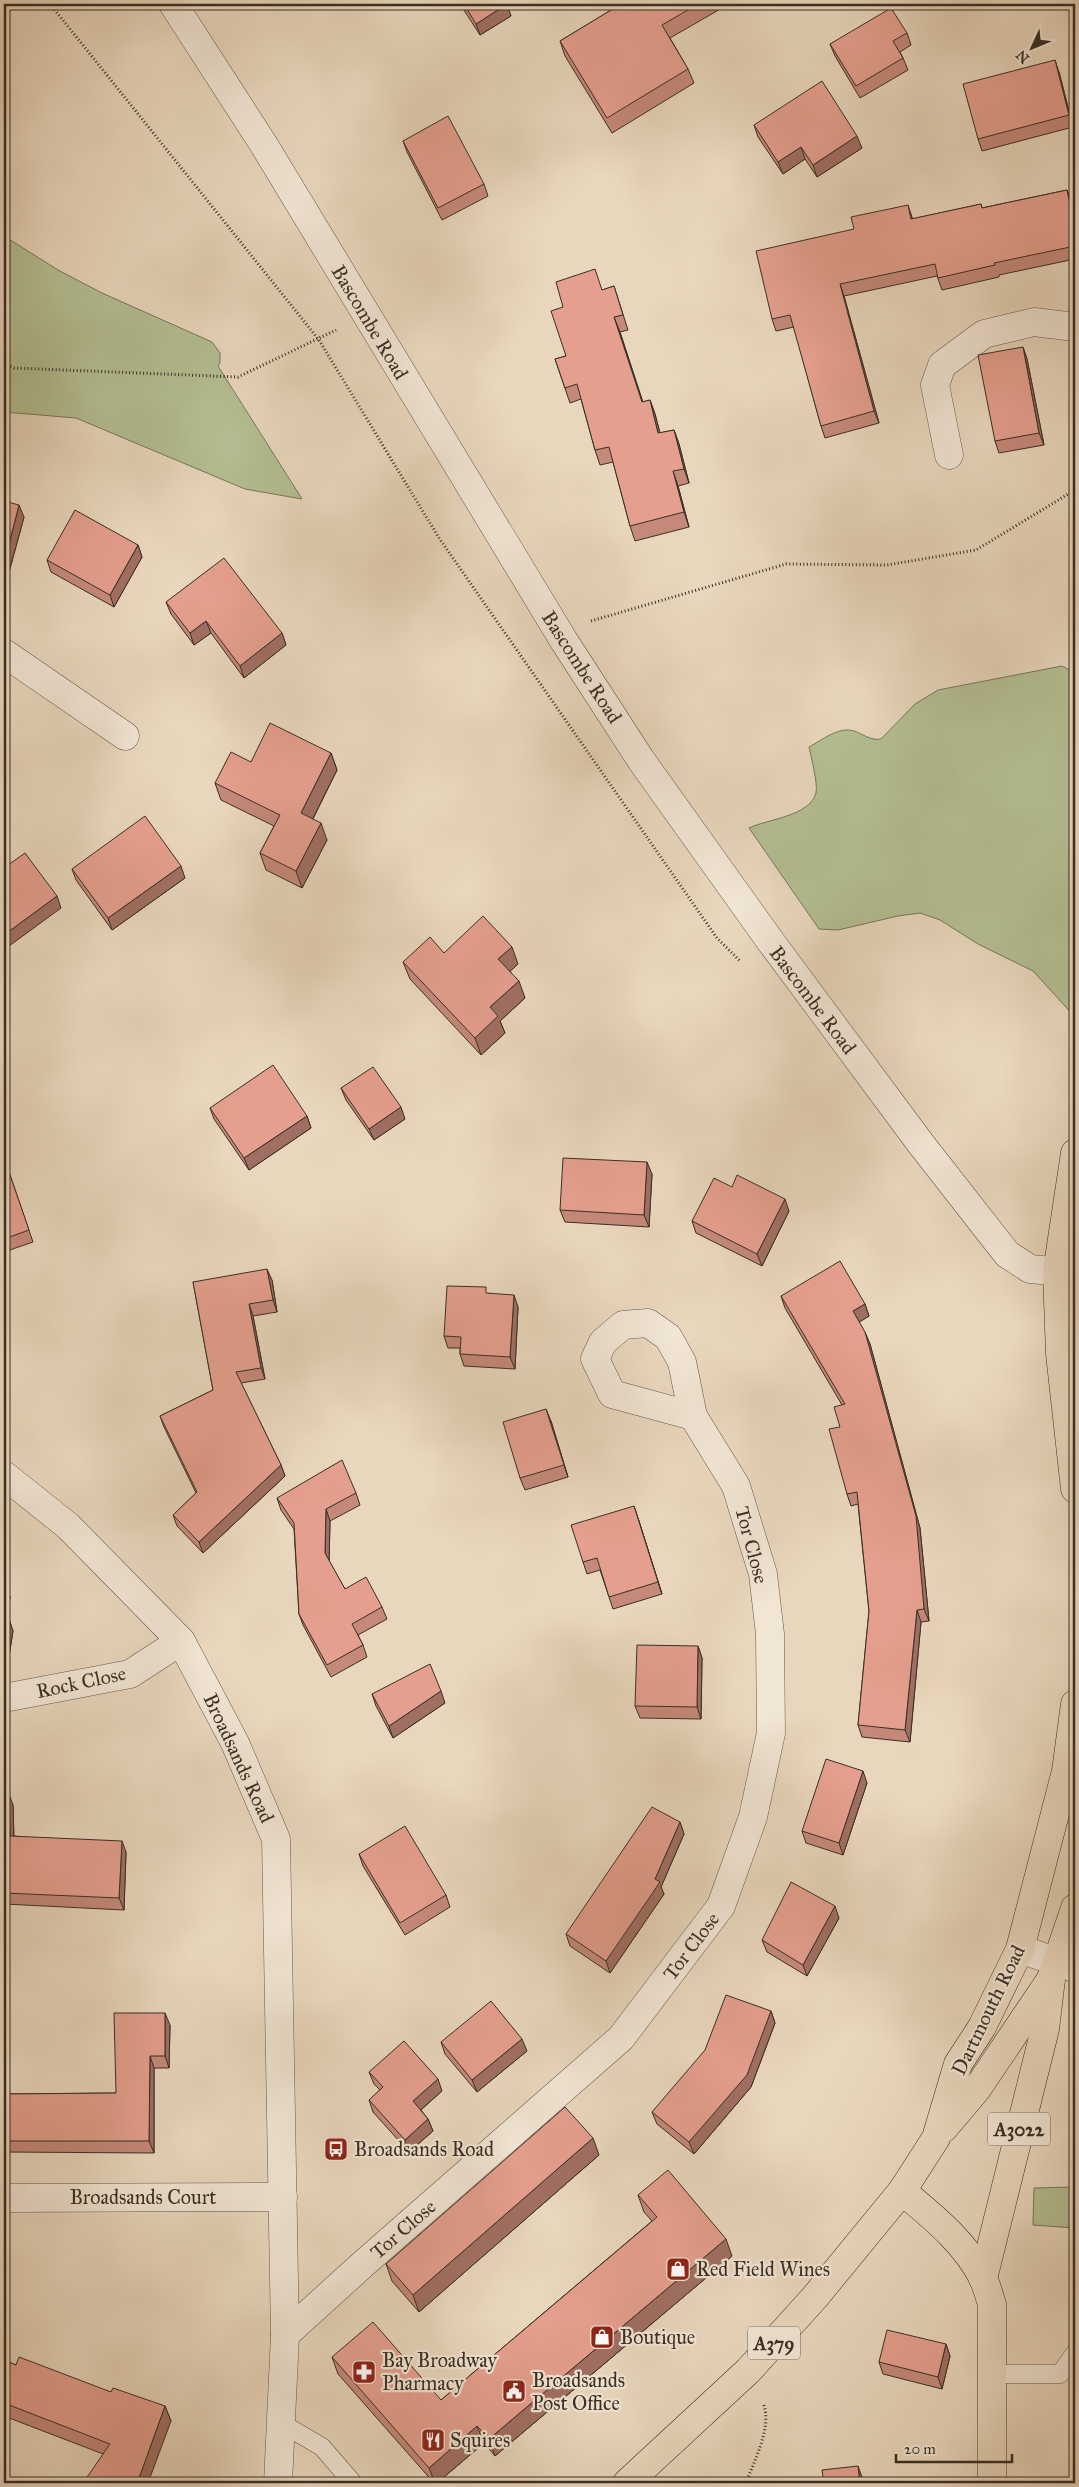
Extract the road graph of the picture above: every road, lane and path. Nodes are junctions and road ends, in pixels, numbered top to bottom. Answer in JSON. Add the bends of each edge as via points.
{"nodes":[{"id":1,"x":50,"y":4,"type":"edge"},
{"id":2,"x":182,"y":6,"type":"edge"},
{"id":3,"x":365,"y":314,"type":"junction"},
{"id":4,"x":1075,"y":326,"type":"edge"},
{"id":5,"x":319,"y":340,"type":"junction"},
{"id":6,"x":4,"y":364,"type":"edge"},
{"id":7,"x":948,"y":455,"type":"dead end"},
{"id":8,"x":1075,"y":490,"type":"edge"},
{"id":9,"x":564,"y":641,"type":"junction"},
{"id":10,"x":4,"y":653,"type":"edge"},
{"id":11,"x":125,"y":736,"type":"dead end"},
{"id":12,"x":747,"y":969,"type":"dead end"},
{"id":13,"x":1075,"y":1154,"type":"edge"},
{"id":14,"x":1066,"y":1272,"type":"edge"},
{"id":15,"x":693,"y":1416,"type":"dead end"},
{"id":16,"x":4,"y":1475,"type":"edge"},
{"id":17,"x":1075,"y":1489,"type":"edge"},
{"id":18,"x":181,"y":1641,"type":"junction"},
{"id":19,"x":4,"y":1698,"type":"edge"},
{"id":20,"x":1075,"y":1704,"type":"edge"},
{"id":21,"x":1075,"y":1908,"type":"edge"},
{"id":22,"x":1020,"y":1949,"type":"junction"},
{"id":23,"x":1061,"y":1970,"type":"edge"},
{"id":24,"x":936,"y":2138,"type":"junction"},
{"id":25,"x":902,"y":2190,"type":"junction"},
{"id":26,"x":283,"y":2197,"type":"junction"},
{"id":27,"x":4,"y":2198,"type":"edge"},
{"id":28,"x":983,"y":2279,"type":"junction"},
{"id":29,"x":286,"y":2335,"type":"junction"},
{"id":30,"x":1075,"y":2353,"type":"edge"},
{"id":31,"x":748,"y":2371,"type":"junction"},
{"id":32,"x":993,"y":2374,"type":"junction"},
{"id":33,"x":281,"y":2422,"type":"junction"},
{"id":34,"x":278,"y":2483,"type":"edge"},
{"id":35,"x":352,"y":2483,"type":"edge"},
{"id":36,"x":627,"y":2483,"type":"edge"},
{"id":37,"x":746,"y":2483,"type":"edge"},
{"id":38,"x":992,"y":2483,"type":"edge"}],
"edges":[{"from":1,"to":5,"type":"path"},
{"from":2,"to":3,"type":"street","name":"Bascombe Road"},
{"from":3,"to":5,"type":"path"},
{"from":3,"to":9,"type":"street","name":"Bascombe Road"},
{"from":4,"to":7,"type":"street","via":[[1034,322],[984,334],[942,365],[935,385]]},
{"from":5,"to":6,"type":"path","via":[[238,377],[14,368]]},
{"from":5,"to":12,"type":"path","via":[[439,538],[716,938]]},
{"from":8,"to":9,"type":"path","via":[[976,550],[887,565],[786,564],[591,621]]},
{"from":9,"to":14,"type":"street","name":"Bascombe Road","via":[[652,776],[771,942],[1007,1254],[1030,1269]]},
{"from":10,"to":11,"type":"street"},
{"from":13,"to":14,"type":"main road"},
{"from":14,"to":17,"type":"main road","via":[[1060,1354]]},
{"from":15,"to":29,"type":"street","name":"Tor Close","via":[[736,1486],[763,1574],[770,1634],[771,1733],[753,1816],[721,1906],[621,2038]]},
{"from":16,"to":18,"type":"street","name":"Broadsands Road","via":[[68,1526]]},
{"from":18,"to":19,"type":"street","name":"Rock Close","via":[[130,1674]]},
{"from":18,"to":26,"type":"street","name":"Broadsands Road","via":[[235,1743],[276,1839]]},
{"from":20,"to":22,"type":"main road","name":"Dartmouth Road","via":[[1066,1771]]},
{"from":21,"to":23,"type":"main road","name":"Dartmouth Road","number":"A3022"},
{"from":22,"to":23,"type":"street"},
{"from":22,"to":24,"type":"main road","name":"Dartmouth Road","via":[[982,2027],[958,2064]]},
{"from":23,"to":24,"type":"main road","via":[[977,2089]]},
{"from":23,"to":28,"type":"main road","number":"A3022"},
{"from":24,"to":25,"type":"main road","name":"Dartmouth Road"},
{"from":25,"to":28,"type":"main road","via":[[940,2222]]},
{"from":25,"to":31,"type":"main road","number":"A379","via":[[815,2297]]},
{"from":26,"to":27,"type":"street","name":"Broadsands Court"},
{"from":26,"to":29,"type":"street","name":"Broadsands Road"},
{"from":28,"to":32,"type":"main road","via":[[992,2304]]},
{"from":29,"to":33,"type":"street","name":"Broadsands Road"},
{"from":30,"to":32,"type":"lane","via":[[1060,2374]]},
{"from":31,"to":36,"type":"main road","number":"A379"},
{"from":31,"to":37,"type":"path","via":[[767,2413]]},
{"from":32,"to":38,"type":"main road"},
{"from":33,"to":34,"type":"street","name":"Broadsands Road"},
{"from":33,"to":35,"type":"lane","via":[[322,2447]]}]}
